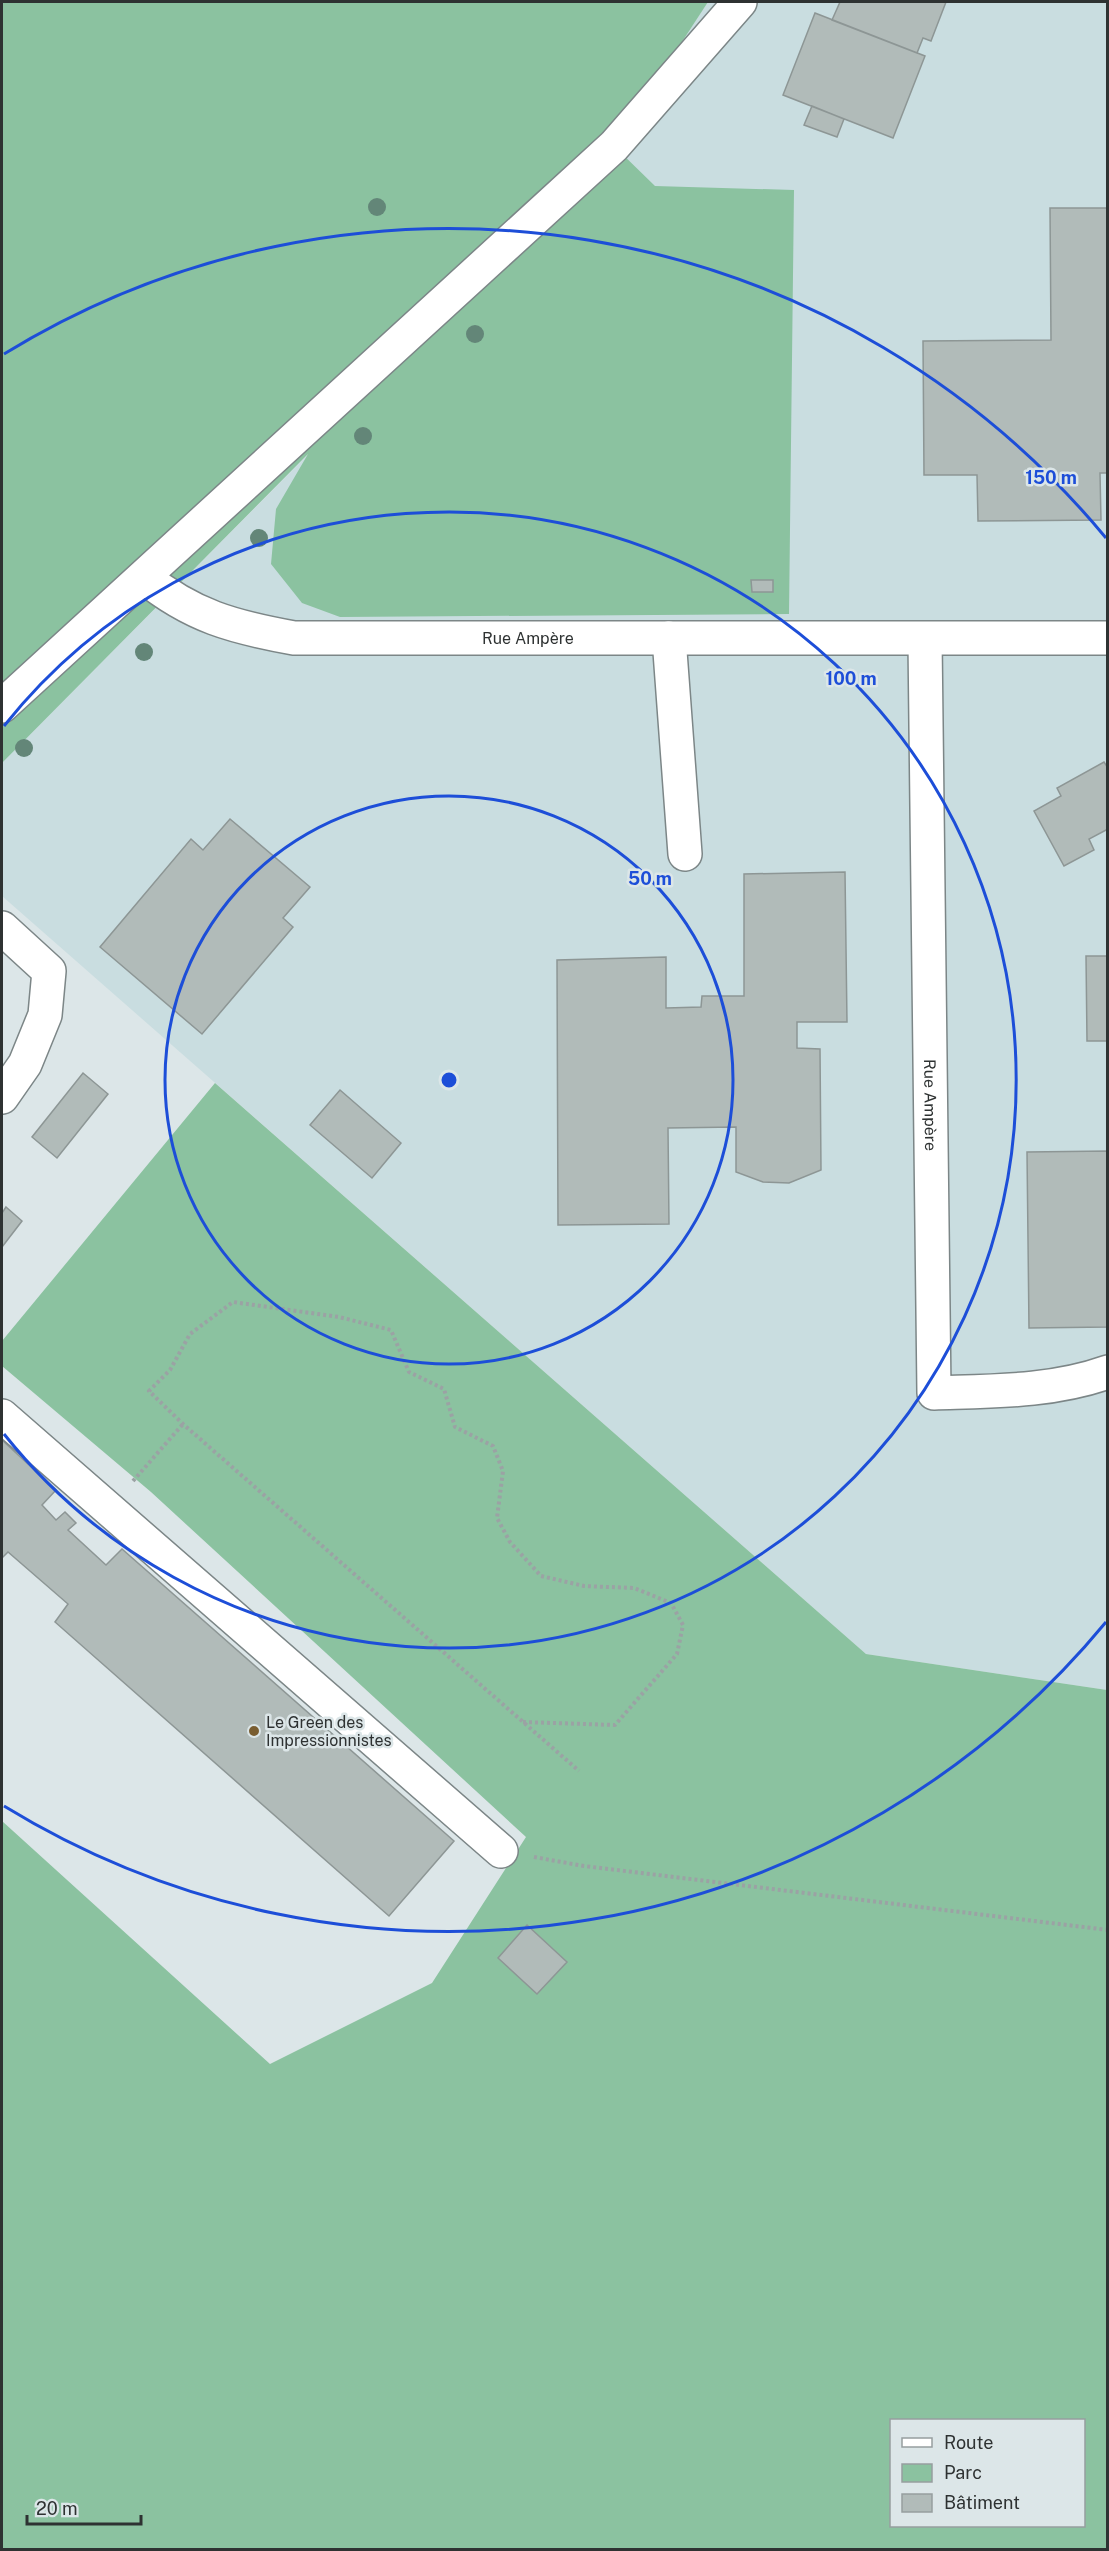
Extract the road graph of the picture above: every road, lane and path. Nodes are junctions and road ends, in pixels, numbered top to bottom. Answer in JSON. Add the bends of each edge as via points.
{"nodes":[{"id":1,"x":740,"y":2,"type":"edge"},
{"id":2,"x":144,"y":577,"type":"junction"},
{"id":3,"x":669,"y":638,"type":"junction"},
{"id":4,"x":1107,"y":638,"type":"edge"},
{"id":5,"x":925,"y":640,"type":"junction"},
{"id":6,"x":2,"y":706,"type":"edge"},
{"id":7,"x":685,"y":854,"type":"dead end"},
{"id":8,"x":2,"y":928,"type":"edge"},
{"id":9,"x":2,"y":1097,"type":"edge"},
{"id":10,"x":1107,"y":1372,"type":"edge"},
{"id":11,"x":2,"y":1416,"type":"edge"},
{"id":12,"x":183,"y":1424,"type":"junction"},
{"id":13,"x":108,"y":1509,"type":"junction"},
{"id":14,"x":523,"y":1722,"type":"junction"},
{"id":15,"x":579,"y":1771,"type":"dead end"},
{"id":16,"x":501,"y":1851,"type":"joint"},
{"id":17,"x":1107,"y":1930,"type":"edge"}],
"edges":[{"from":1,"to":2,"type":"street","via":[[614,146]]},
{"from":2,"to":3,"type":"street","name":"Rue Ampère","via":[[190,609],[245,629],[294,638]]},
{"from":2,"to":6,"type":"street"},
{"from":3,"to":5,"type":"street","name":"Rue Ampère"},
{"from":3,"to":7,"type":"street"},
{"from":4,"to":5,"type":"street","name":"Rue Ampère"},
{"from":5,"to":10,"type":"street","name":"Rue Ampère","via":[[934,1393],[1078,1383]]},
{"from":8,"to":9,"type":"street","via":[[49,971],[45,1015],[26,1064]]},
{"from":11,"to":13,"type":"street"},
{"from":12,"to":13,"type":"path"},
{"from":12,"to":14,"type":"path"},
{"from":12,"to":14,"type":"path","via":[[149,1390],[170,1370],[190,1334],[233,1302],[339,1317],[391,1330],[410,1372],[444,1389],[455,1427],[493,1446],[503,1470],[497,1518],[510,1542],[541,1576],[584,1586],[634,1588],[671,1603],[683,1625],[677,1654],[615,1725]]},
{"from":13,"to":16,"type":"street"},
{"from":14,"to":15,"type":"path"},
{"from":16,"to":17,"type":"path","via":[[584,1866]]}]}
